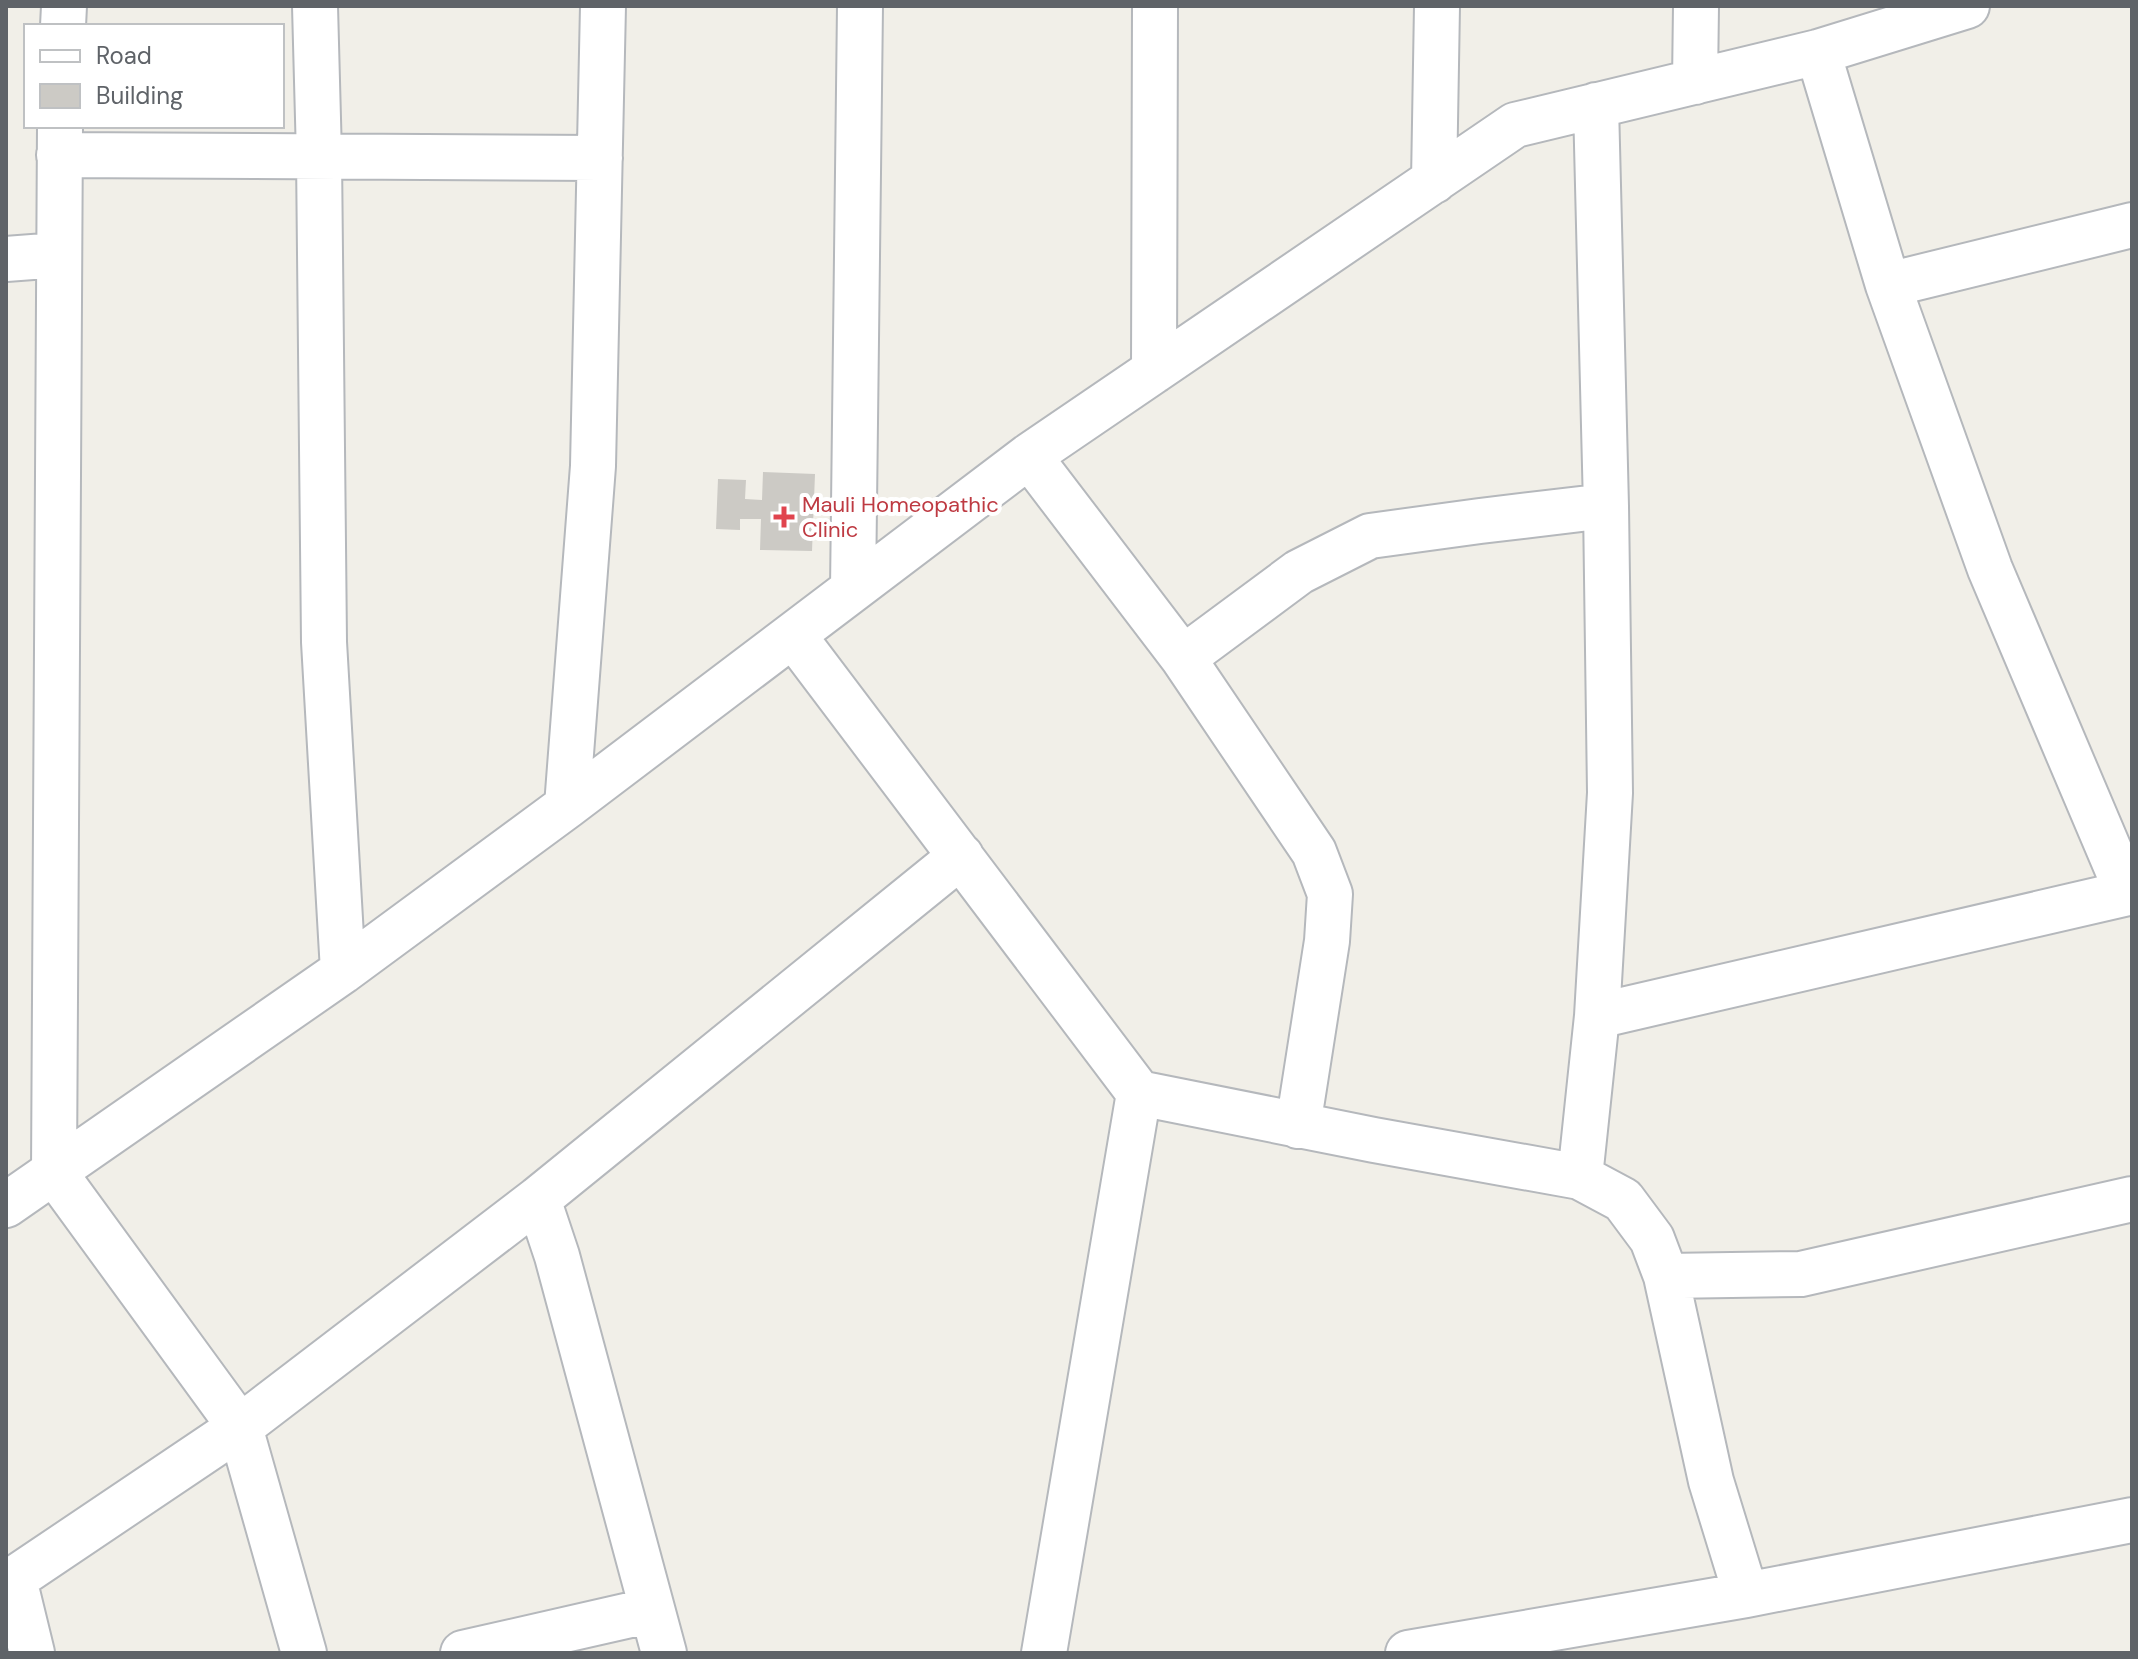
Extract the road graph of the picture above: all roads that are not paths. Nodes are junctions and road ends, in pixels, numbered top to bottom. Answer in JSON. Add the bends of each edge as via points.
{"nodes":[{"id":1,"x":315,"y":6,"type":"edge"},
{"id":2,"x":603,"y":6,"type":"edge"},
{"id":3,"x":860,"y":6,"type":"edge"},
{"id":4,"x":1155,"y":6,"type":"edge"},
{"id":5,"x":1437,"y":6,"type":"edge"},
{"id":6,"x":1696,"y":6,"type":"edge"},
{"id":7,"x":1967,"y":6,"type":"edge"},
{"id":8,"x":1818,"y":52,"type":"junction"},
{"id":9,"x":1695,"y":82,"type":"junction"},
{"id":10,"x":1596,"y":105,"type":"junction"},
{"id":11,"x":60,"y":140,"type":"edge"},
{"id":12,"x":319,"y":156,"type":"junction"},
{"id":13,"x":600,"y":158,"type":"junction"},
{"id":14,"x":1434,"y":181,"type":"junction"},
{"id":15,"x":2132,"y":225,"type":"edge"},
{"id":16,"x":59,"y":255,"type":"junction"},
{"id":17,"x":6,"y":259,"type":"edge"},
{"id":18,"x":1888,"y":285,"type":"junction"},
{"id":19,"x":1154,"y":371,"type":"junction"},
{"id":20,"x":1029,"y":456,"type":"junction"},
{"id":21,"x":1606,"y":506,"type":"junction"},
{"id":22,"x":853,"y":589,"type":"junction"},
{"id":23,"x":793,"y":635,"type":"junction"},
{"id":24,"x":1183,"y":658,"type":"junction"},
{"id":25,"x":567,"y":806,"type":"junction"},
{"id":26,"x":961,"y":856,"type":"junction"},
{"id":27,"x":2130,"y":892,"type":"edge"},
{"id":28,"x":343,"y":971,"type":"junction"},
{"id":29,"x":1597,"y":1016,"type":"junction"},
{"id":30,"x":1139,"y":1093,"type":"junction"},
{"id":31,"x":1298,"y":1126,"type":"junction"},
{"id":32,"x":54,"y":1172,"type":"junction"},
{"id":33,"x":1580,"y":1177,"type":"junction"},
{"id":34,"x":538,"y":1199,"type":"junction"},
{"id":35,"x":2132,"y":1199,"type":"edge"},
{"id":36,"x":6,"y":1205,"type":"edge"},
{"id":37,"x":1666,"y":1276,"type":"junction"},
{"id":38,"x":240,"y":1427,"type":"junction"},
{"id":39,"x":2132,"y":1520,"type":"edge"},
{"id":40,"x":10,"y":1581,"type":"edge"},
{"id":41,"x":1746,"y":1595,"type":"junction"},
{"id":42,"x":652,"y":1610,"type":"junction"},
{"id":43,"x":32,"y":1653,"type":"edge"},
{"id":44,"x":304,"y":1653,"type":"edge"},
{"id":45,"x":463,"y":1653,"type":"edge"},
{"id":46,"x":664,"y":1653,"type":"edge"},
{"id":47,"x":1044,"y":1653,"type":"edge"},
{"id":48,"x":1408,"y":1653,"type":"edge"}],
"edges":[{"from":1,"to":12,"type":"street"},
{"from":2,"to":13,"type":"street"},
{"from":3,"to":22,"type":"street"},
{"from":4,"to":19,"type":"street"},
{"from":5,"to":14,"type":"street"},
{"from":6,"to":9,"type":"street"},
{"from":7,"to":8,"type":"street"},
{"from":8,"to":9,"type":"street"},
{"from":8,"to":18,"type":"street"},
{"from":9,"to":10,"type":"street"},
{"from":10,"to":14,"type":"street","via":[[1515,125]]},
{"from":10,"to":21,"type":"street"},
{"from":11,"to":12,"type":"street"},
{"from":11,"to":16,"type":"street"},
{"from":12,"to":13,"type":"street"},
{"from":12,"to":28,"type":"street","via":[[324,642]]},
{"from":13,"to":25,"type":"street","via":[[593,466]]},
{"from":14,"to":19,"type":"street"},
{"from":15,"to":18,"type":"street"},
{"from":16,"to":17,"type":"street"},
{"from":16,"to":32,"type":"street"},
{"from":18,"to":27,"type":"street","via":[[1990,569]]},
{"from":19,"to":20,"type":"street"},
{"from":20,"to":22,"type":"street"},
{"from":20,"to":24,"type":"street"},
{"from":21,"to":24,"type":"street","via":[[1370,536],[1299,572]]},
{"from":21,"to":29,"type":"street","via":[[1610,793]]},
{"from":22,"to":23,"type":"street"},
{"from":23,"to":25,"type":"street"},
{"from":23,"to":26,"type":"street"},
{"from":24,"to":31,"type":"street","via":[[1314,852],[1330,894]]},
{"from":25,"to":28,"type":"street"},
{"from":26,"to":30,"type":"street"},
{"from":26,"to":34,"type":"street"},
{"from":27,"to":29,"type":"street"},
{"from":28,"to":32,"type":"street"},
{"from":29,"to":33,"type":"street"},
{"from":30,"to":31,"type":"street"},
{"from":30,"to":47,"type":"street"},
{"from":31,"to":33,"type":"street"},
{"from":32,"to":36,"type":"street"},
{"from":32,"to":38,"type":"street"},
{"from":33,"to":37,"type":"street","via":[[1623,1200],[1652,1239]]},
{"from":34,"to":38,"type":"street"},
{"from":34,"to":42,"type":"street"},
{"from":35,"to":37,"type":"street","via":[[1801,1274]]},
{"from":37,"to":41,"type":"street","via":[[1711,1481]]},
{"from":38,"to":40,"type":"street"},
{"from":38,"to":44,"type":"street"},
{"from":39,"to":41,"type":"street"},
{"from":40,"to":43,"type":"street"},
{"from":41,"to":48,"type":"street"},
{"from":42,"to":45,"type":"street"},
{"from":42,"to":46,"type":"street"}]}
